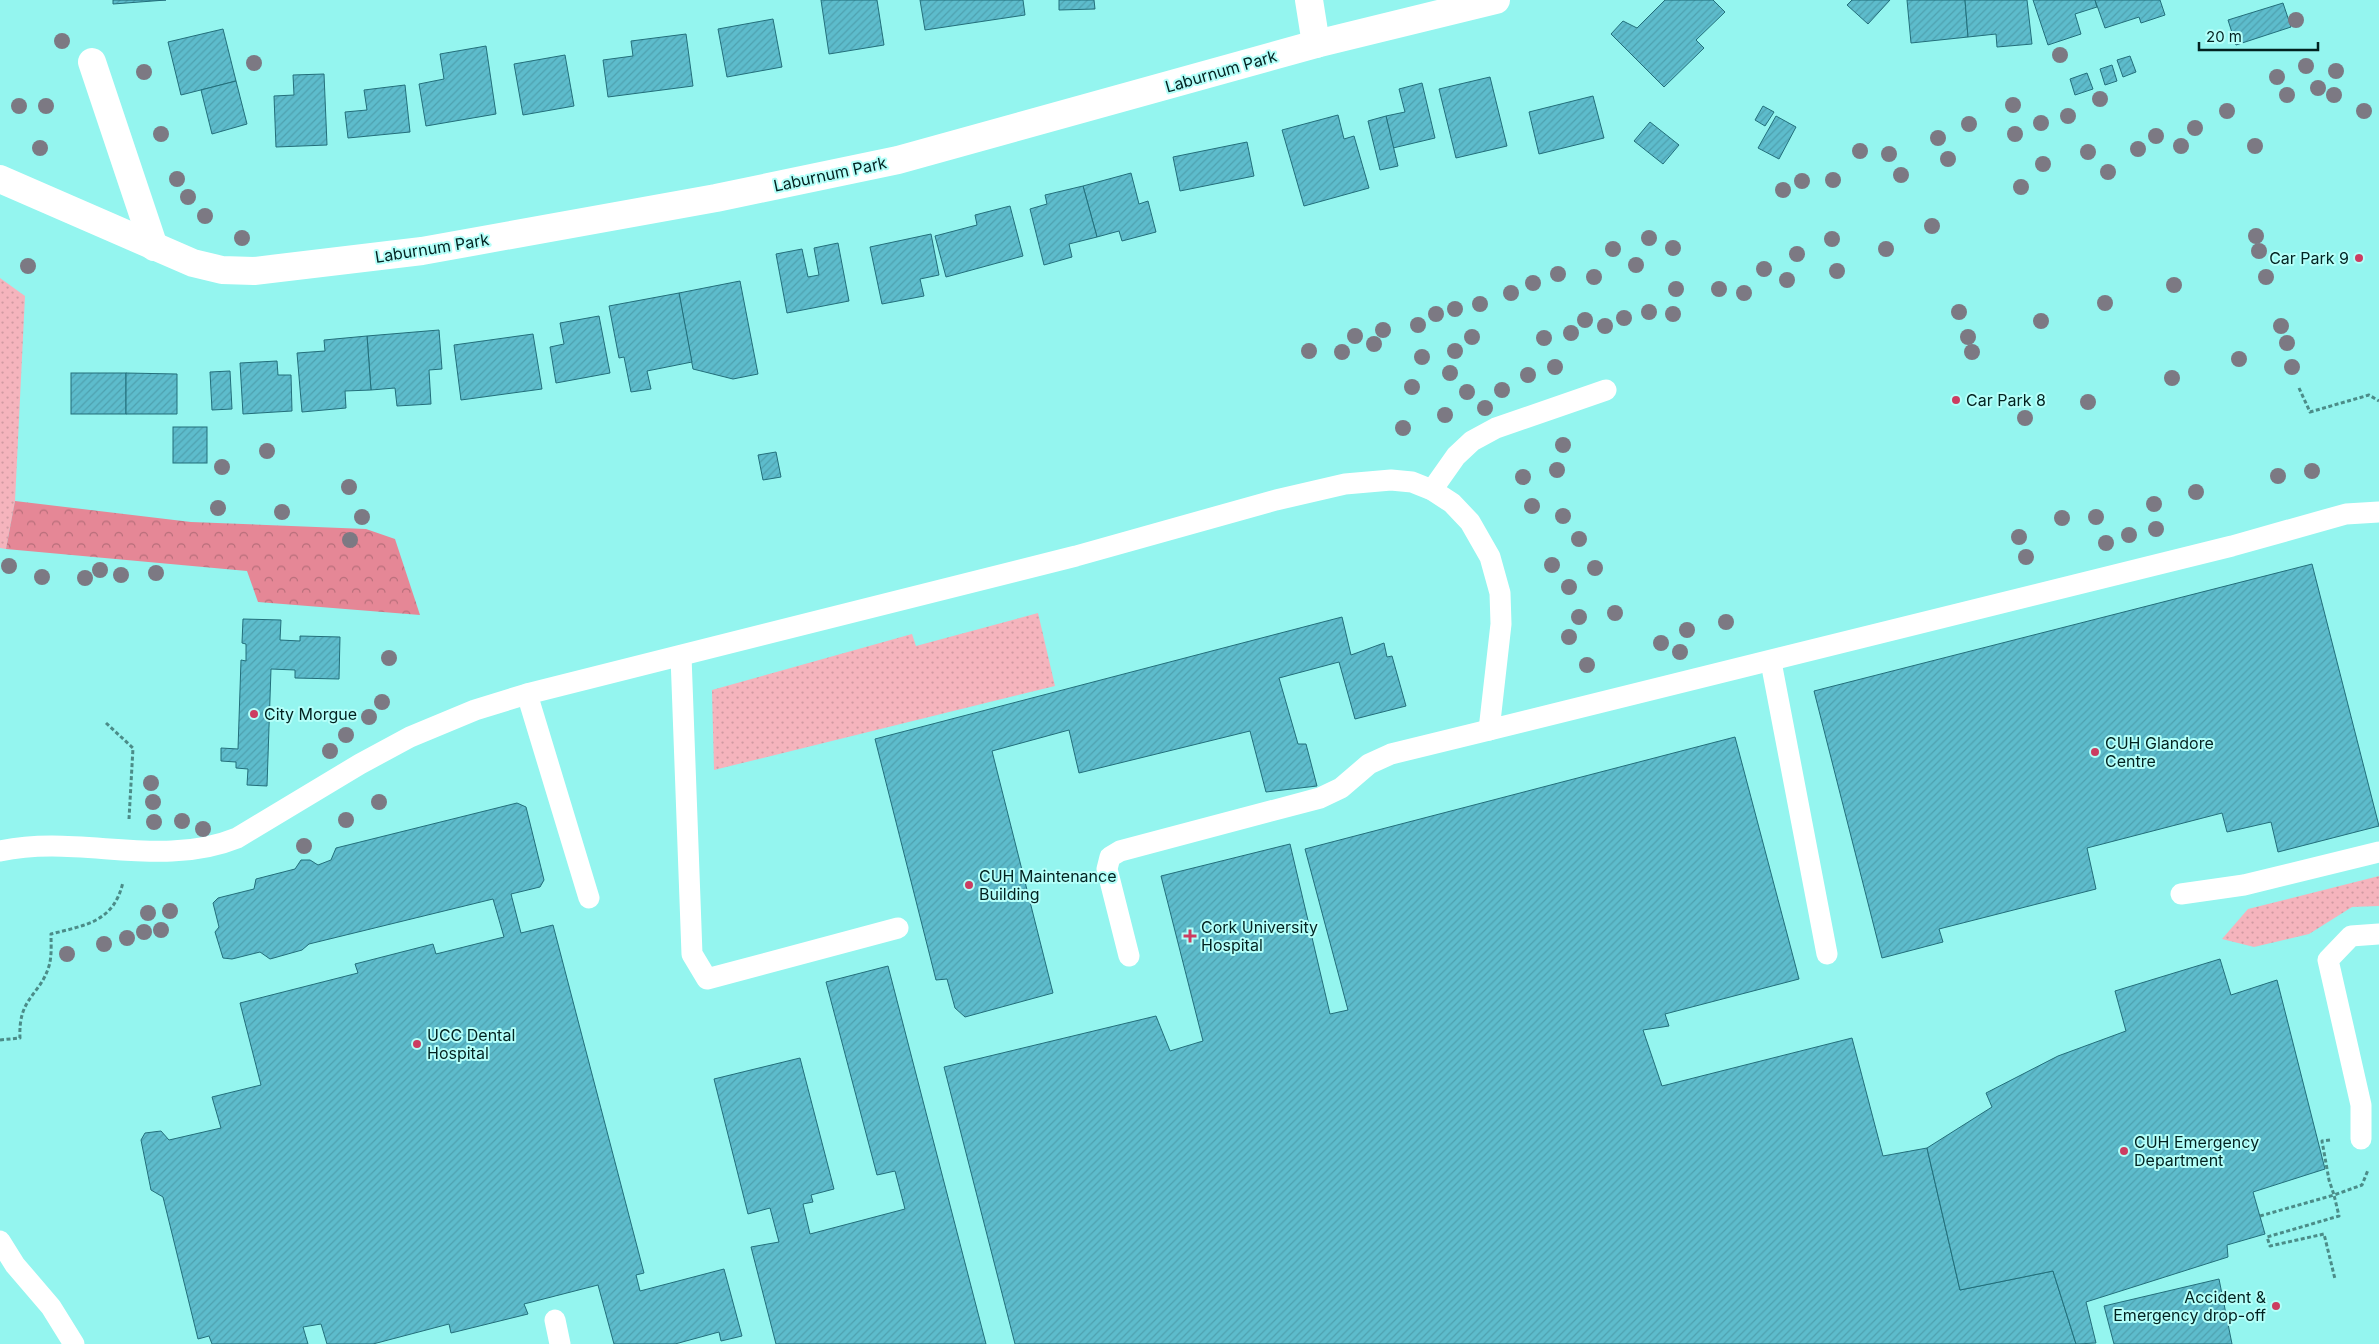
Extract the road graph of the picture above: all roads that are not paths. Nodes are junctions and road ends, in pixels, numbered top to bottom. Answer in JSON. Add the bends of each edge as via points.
{"nodes":[{"id":1,"x":1309,"y":0,"type":"edge"},
{"id":2,"x":1496,"y":0,"type":"edge"},
{"id":3,"x":1316,"y":44,"type":"junction"},
{"id":4,"x":92,"y":62,"type":"dead end"},
{"id":5,"x":0,"y":178,"type":"edge"},
{"id":6,"x":154,"y":247,"type":"junction"},
{"id":7,"x":1606,"y":390,"type":"dead end"},
{"id":8,"x":1432,"y":490,"type":"junction"},
{"id":9,"x":2379,"y":512,"type":"edge"},
{"id":10,"x":681,"y":656,"type":"junction"},
{"id":11,"x":1771,"y":662,"type":"junction"},
{"id":12,"x":527,"y":694,"type":"junction"},
{"id":13,"x":1489,"y":730,"type":"junction"},
{"id":14,"x":0,"y":851,"type":"edge"},
{"id":15,"x":2379,"y":852,"type":"edge"},
{"id":16,"x":2181,"y":894,"type":"dead end"},
{"id":17,"x":589,"y":898,"type":"dead end"},
{"id":18,"x":898,"y":928,"type":"dead end"},
{"id":19,"x":2379,"y":934,"type":"edge"},
{"id":20,"x":1827,"y":954,"type":"dead end"},
{"id":21,"x":1129,"y":956,"type":"dead end"},
{"id":22,"x":2361,"y":1139,"type":"dead end"},
{"id":23,"x":0,"y":1241,"type":"edge"},
{"id":24,"x":555,"y":1320,"type":"dead end"},
{"id":25,"x":74,"y":1344,"type":"edge"},
{"id":26,"x":560,"y":1344,"type":"edge"}],
"edges":[{"from":1,"to":3,"type":"street"},
{"from":2,"to":3,"type":"street","name":"Laburnum Park"},
{"from":3,"to":6,"type":"street","name":"Laburnum Park","via":[[898,160],[716,198],[422,252],[254,271],[222,270],[193,263]]},
{"from":4,"to":6,"type":"street"},
{"from":5,"to":6,"type":"street","name":"Laburnum Park"},
{"from":7,"to":8,"type":"lane","via":[[1496,428],[1472,441],[1456,456]]},
{"from":8,"to":10,"type":"lane","via":[[1412,482],[1391,480],[1345,484]]},
{"from":8,"to":13,"type":"lane","via":[[1452,503],[1470,522],[1490,556],[1496,574],[1501,624]]},
{"from":9,"to":11,"type":"lane","via":[[2346,514],[2232,546]]},
{"from":10,"to":12,"type":"lane"},
{"from":10,"to":18,"type":"lane","via":[[692,954],[707,979]]},
{"from":11,"to":13,"type":"lane"},
{"from":11,"to":20,"type":"lane"},
{"from":12,"to":14,"type":"lane","via":[[475,710],[410,737],[237,838],[219,845],[174,852],[18,847]]},
{"from":12,"to":17,"type":"lane"},
{"from":13,"to":21,"type":"lane","via":[[1391,754],[1369,764],[1341,788],[1320,798],[1120,851],[1110,857],[1107,869]]},
{"from":15,"to":16,"type":"lane","via":[[2244,886]]},
{"from":19,"to":22,"type":"lane","via":[[2351,936],[2328,960],[2361,1104]]},
{"from":23,"to":25,"type":"lane","via":[[15,1265],[51,1307]]},
{"from":24,"to":26,"type":"lane"}]}
